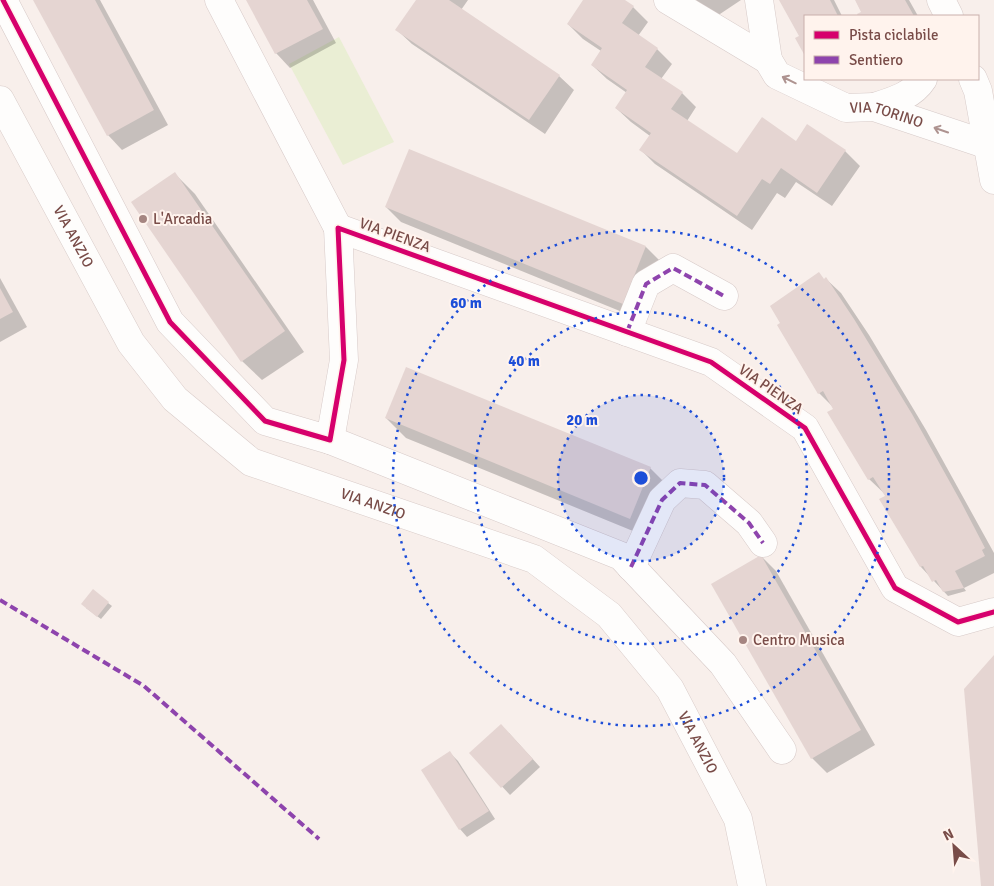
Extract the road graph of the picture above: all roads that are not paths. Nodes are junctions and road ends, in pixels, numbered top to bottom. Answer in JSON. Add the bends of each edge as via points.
{"nodes":[{"id":1,"x":3,"y":0,"type":"edge"},
{"id":2,"x":218,"y":0,"type":"edge"},
{"id":3,"x":668,"y":0,"type":"edge"},
{"id":4,"x":759,"y":0,"type":"edge"},
{"id":5,"x":941,"y":0,"type":"edge"},
{"id":6,"x":948,"y":15,"type":"edge"},
{"id":7,"x":768,"y":60,"type":"junction"},
{"id":8,"x":922,"y":80,"type":"edge"},
{"id":9,"x":973,"y":80,"type":"edge"},
{"id":10,"x":0,"y":100,"type":"edge"},
{"id":11,"x":874,"y":107,"type":"junction"},
{"id":12,"x":988,"y":145,"type":"junction"},
{"id":13,"x":994,"y":180,"type":"edge"},
{"id":14,"x":338,"y":228,"type":"junction"},
{"id":15,"x":724,"y":296,"type":"dead end"},
{"id":16,"x":627,"y":332,"type":"junction"},
{"id":17,"x":330,"y":440,"type":"junction"},
{"id":18,"x":763,"y":543,"type":"dead end"},
{"id":19,"x":631,"y":567,"type":"junction"},
{"id":20,"x":994,"y":612,"type":"edge"},
{"id":21,"x":782,"y":750,"type":"dead end"},
{"id":22,"x":752,"y":886,"type":"edge"}],
"edges":[{"from":1,"to":17,"type":"street","via":[[170,322],[265,421]]},
{"from":2,"to":14,"type":"street","name":"VIA PIENZA"},
{"from":3,"to":7,"type":"street","name":"VIA TORINO"},
{"from":4,"to":7,"type":"street"},
{"from":5,"to":6,"type":"street"},
{"from":11,"to":7,"type":"street","name":"VIA TORINO","one_way":true,"via":[[846,108],[777,75]]},
{"from":8,"to":11,"type":"street","via":[[904,96]]},
{"from":9,"to":12,"type":"street"},
{"from":10,"to":22,"type":"street","name":"VIA ANZIO","via":[[131,344],[175,399],[251,462],[534,559],[609,615],[670,689],[738,819]]},
{"from":12,"to":11,"type":"street","name":"VIA TORINO","one_way":true},
{"from":12,"to":13,"type":"street"},
{"from":14,"to":16,"type":"street","name":"VIA PIENZA"},
{"from":14,"to":17,"type":"street","name":"VIA PIENZA","via":[[344,360]]},
{"from":15,"to":16,"type":"street","via":[[673,268],[646,284]]},
{"from":16,"to":20,"type":"street","name":"VIA PIENZA","via":[[711,362],[805,428],[895,588],[958,622]]},
{"from":17,"to":19,"type":"street","via":[[621,556]]},
{"from":18,"to":19,"type":"street","via":[[749,522],[706,485],[680,482],[662,500]]},
{"from":19,"to":21,"type":"street","via":[[723,664]]}]}
